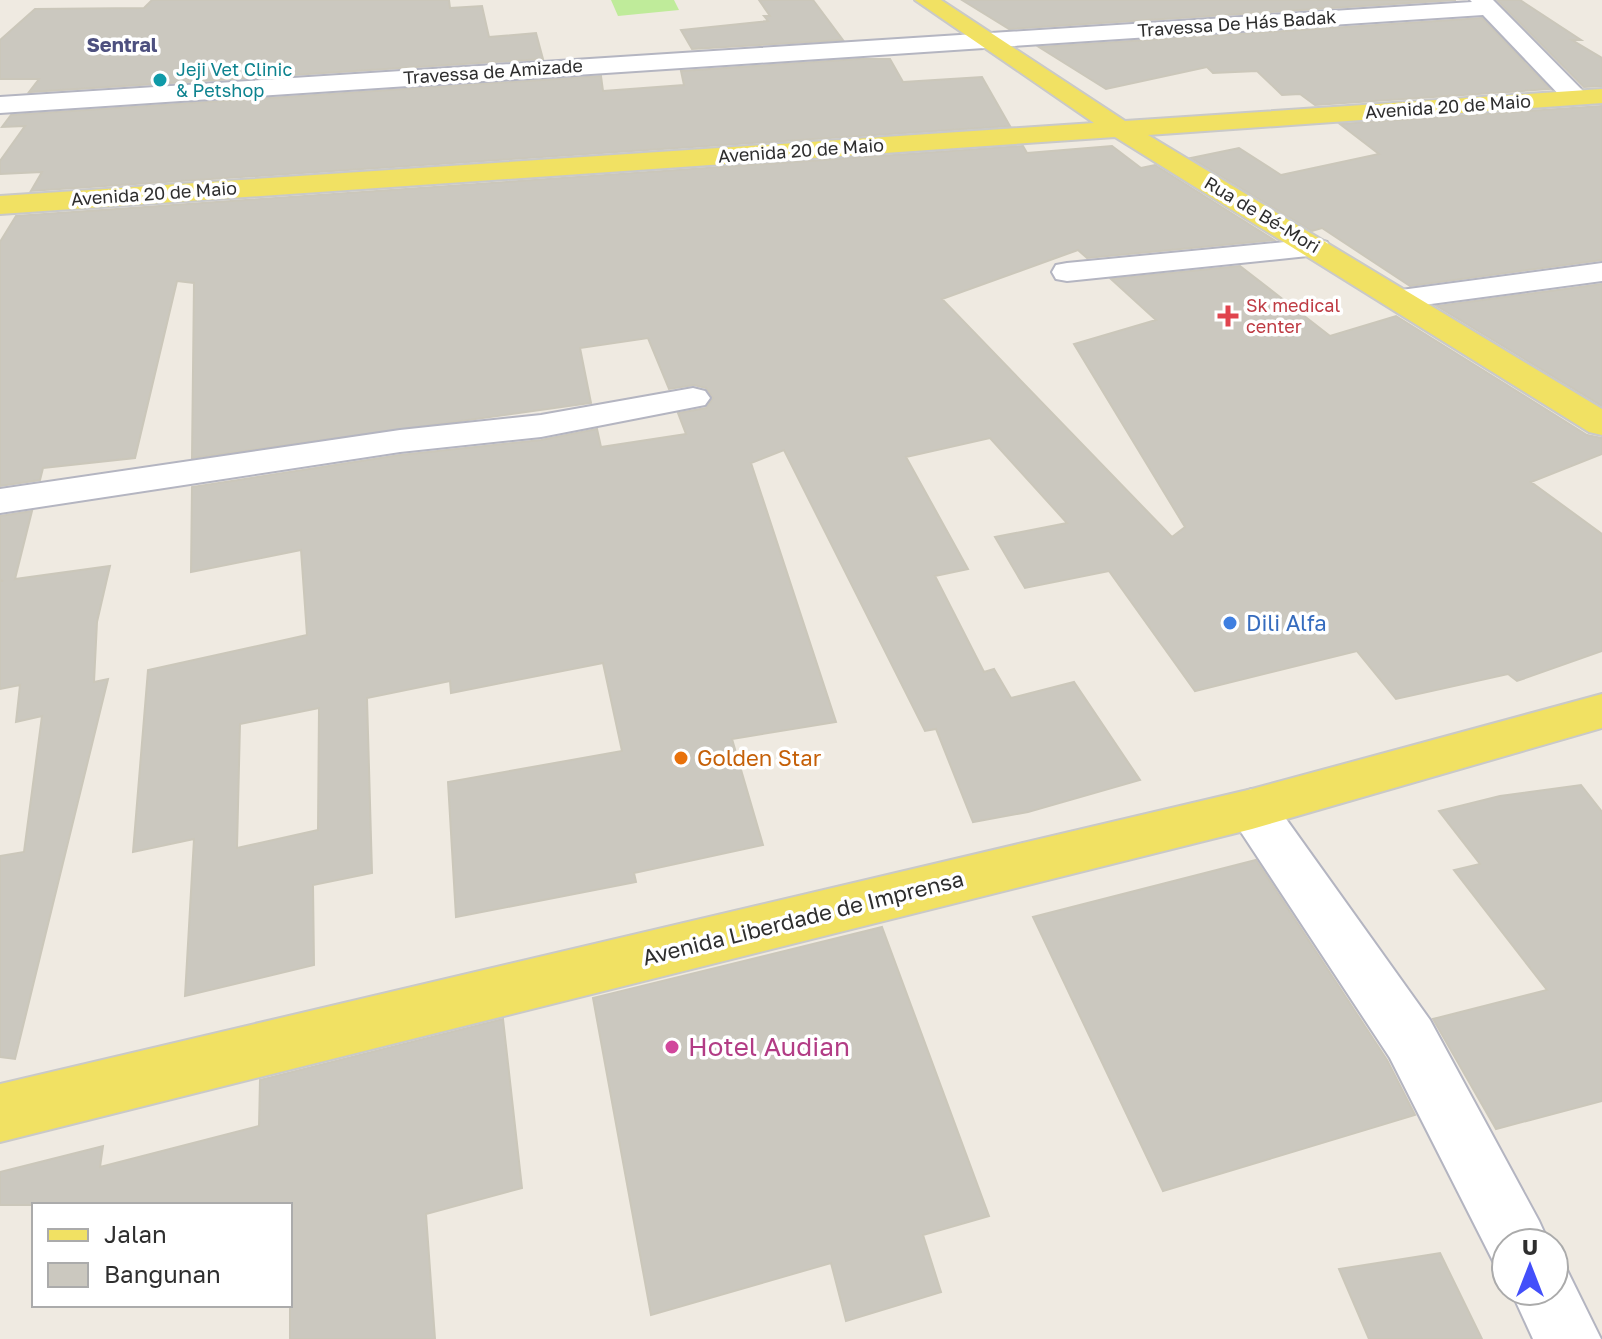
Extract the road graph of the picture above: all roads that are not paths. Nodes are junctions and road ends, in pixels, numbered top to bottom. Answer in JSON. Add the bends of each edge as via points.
{"nodes":[{"id":1,"x":926,"y":0,"type":"edge"},
{"id":2,"x":1484,"y":4,"type":"edge"},
{"id":3,"x":986,"y":40,"type":"junction"},
{"id":4,"x":1589,"y":97,"type":"edge"},
{"id":5,"x":0,"y":105,"type":"edge"},
{"id":6,"x":1122,"y":130,"type":"junction"},
{"id":7,"x":0,"y":205,"type":"edge"},
{"id":8,"x":1316,"y":248,"type":"junction"},
{"id":9,"x":1067,"y":272,"type":"dead end"},
{"id":10,"x":1602,"y":272,"type":"edge"},
{"id":11,"x":1401,"y":299,"type":"junction"},
{"id":12,"x":693,"y":398,"type":"dead end"},
{"id":13,"x":1602,"y":424,"type":"edge"},
{"id":14,"x":0,"y":501,"type":"edge"},
{"id":15,"x":1602,"y":711,"type":"edge"},
{"id":16,"x":1252,"y":809,"type":"junction"},
{"id":17,"x":0,"y":1113,"type":"edge"},
{"id":18,"x":1509,"y":1227,"type":"edge"},
{"id":19,"x":1551,"y":1307,"type":"edge"},
{"id":20,"x":1568,"y":1339,"type":"edge"}],
"edges":[{"from":1,"to":3,"type":"main road","name":"Rua de Bé-Mori"},
{"from":2,"to":3,"type":"street","name":"Travessa De Hás Badak"},
{"from":2,"to":4,"type":"street"},
{"from":3,"to":5,"type":"street","name":"Travessa de Amizade"},
{"from":3,"to":6,"type":"main road","name":"Rua de Bé-Mori"},
{"from":4,"to":6,"type":"main road","name":"Avenida 20 de Maio"},
{"from":6,"to":7,"type":"main road","name":"Avenida 20 de Maio"},
{"from":6,"to":8,"type":"main road","name":"Rua de Bé-Mori"},
{"from":8,"to":9,"type":"street"},
{"from":8,"to":11,"type":"main road","name":"Rua de Bé-Mori"},
{"from":10,"to":11,"type":"street"},
{"from":11,"to":13,"type":"main road","name":"Rua de Bé-Mori"},
{"from":12,"to":14,"type":"street","via":[[541,426],[400,441]]},
{"from":15,"to":16,"type":"main road","name":"Avenida Liberdade de Imprensa"},
{"from":16,"to":17,"type":"main road","name":"Avenida Liberdade de Imprensa"},
{"from":16,"to":18,"type":"street","via":[[1410,1039]]},
{"from":19,"to":20,"type":"street"}]}
